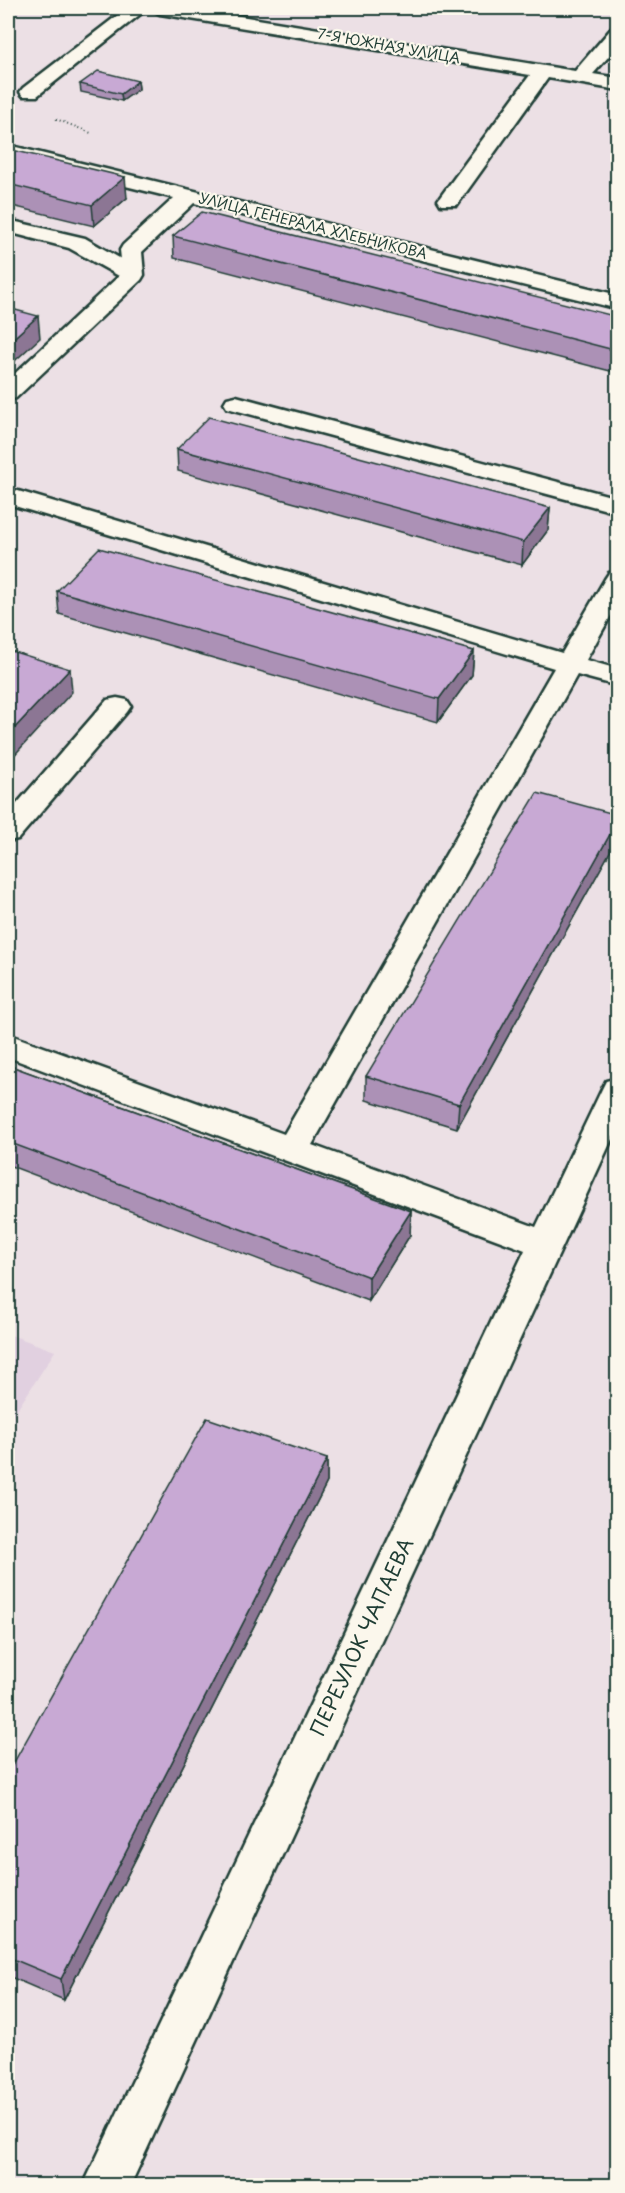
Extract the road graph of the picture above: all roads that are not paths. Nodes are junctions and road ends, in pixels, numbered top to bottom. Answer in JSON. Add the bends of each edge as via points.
{"nodes":[{"id":1,"x":138,"y":8,"type":"edge"},
{"id":2,"x":160,"y":8,"type":"edge"},
{"id":3,"x":618,"y":33,"type":"edge"},
{"id":4,"x":542,"y":72,"type":"junction"},
{"id":5,"x":579,"y":78,"type":"junction"},
{"id":6,"x":618,"y":84,"type":"edge"},
{"id":7,"x":30,"y":92,"type":"road end"},
{"id":8,"x":8,"y":151,"type":"edge"},
{"id":9,"x":189,"y":196,"type":"junction"},
{"id":10,"x":449,"y":200,"type":"dead end"},
{"id":11,"x":8,"y":226,"type":"edge"},
{"id":12,"x":133,"y":275,"type":"junction"},
{"id":13,"x":618,"y":302,"type":"edge"},
{"id":14,"x":8,"y":393,"type":"edge"},
{"id":15,"x":236,"y":403,"type":"dead end"},
{"id":16,"x":8,"y":496,"type":"edge"},
{"id":17,"x":618,"y":506,"type":"edge"},
{"id":18,"x":618,"y":579,"type":"edge"},
{"id":19,"x":569,"y":664,"type":"junction"},
{"id":20,"x":618,"y":678,"type":"edge"},
{"id":21,"x":117,"y":706,"type":"dead end"},
{"id":22,"x":8,"y":832,"type":"edge"},
{"id":23,"x":8,"y":1045,"type":"edge"},
{"id":24,"x":618,"y":1089,"type":"edge"},
{"id":25,"x":292,"y":1150,"type":"junction"},
{"id":26,"x":545,"y":1244,"type":"junction"},
{"id":27,"x":106,"y":2186,"type":"edge"}],
"edges":[{"from":1,"to":7,"type":"street"},
{"from":2,"to":4,"type":"street","name":"7-Я ЮЖНАЯ УЛИЦА"},
{"from":3,"to":5,"type":"street"},
{"from":4,"to":5,"type":"street","name":"7-Я ЮЖНАЯ УЛИЦА"},
{"from":4,"to":10,"type":"street"},
{"from":5,"to":6,"type":"street","name":"7-Я ЮЖНАЯ УЛИЦА"},
{"from":8,"to":9,"type":"street","name":"УЛИЦА ГЕНЕРАЛА ХЛЕБНИКОВА"},
{"from":9,"to":12,"type":"street","via":[[131,250]]},
{"from":9,"to":13,"type":"street","name":"УЛИЦА ГЕНЕРАЛА ХЛЕБНИКОВА"},
{"from":11,"to":12,"type":"street","via":[[77,243]]},
{"from":12,"to":14,"type":"street"},
{"from":15,"to":17,"type":"street"},
{"from":16,"to":19,"type":"street"},
{"from":18,"to":19,"type":"street"},
{"from":19,"to":20,"type":"street"},
{"from":19,"to":25,"type":"street"},
{"from":21,"to":22,"type":"street"},
{"from":23,"to":25,"type":"street"},
{"from":24,"to":26,"type":"street","name":"ПЕРЕУЛОК ЧАПАЕВА"},
{"from":25,"to":26,"type":"street"},
{"from":26,"to":27,"type":"street","name":"ПЕРЕУЛОК ЧАПАЕВА"}]}
